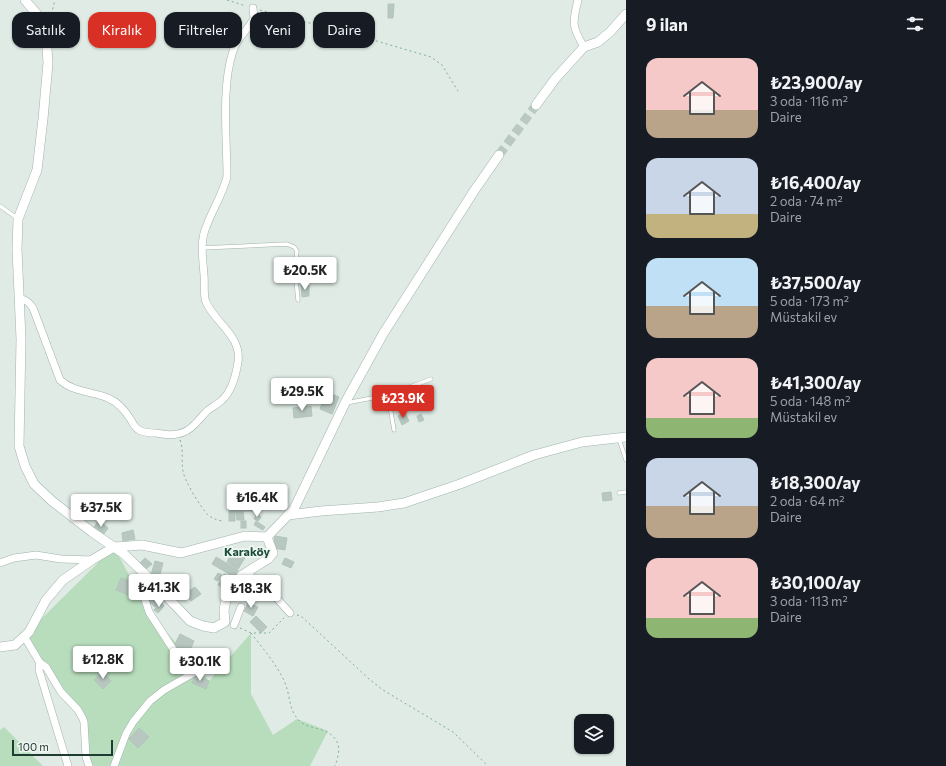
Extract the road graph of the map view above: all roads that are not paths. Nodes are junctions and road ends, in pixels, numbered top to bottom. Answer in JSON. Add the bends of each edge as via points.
{"nodes":[{"id":1,"x":25,"y":0,"type":"edge"},
{"id":2,"x":578,"y":0,"type":"edge"},
{"id":3,"x":253,"y":8,"type":"road end"},
{"id":4,"x":626,"y":14,"type":"edge"},
{"id":5,"x":584,"y":48,"type":"junction"},
{"id":6,"x":536,"y":105,"type":"tunnel mouth"},
{"id":7,"x":499,"y":155,"type":"tunnel mouth"},
{"id":8,"x":0,"y":206,"type":"edge"},
{"id":9,"x":18,"y":219,"type":"junction"},
{"id":10,"x":202,"y":248,"type":"junction"},
{"id":11,"x":19,"y":298,"type":"junction"},
{"id":12,"x":298,"y":300,"type":"dead end"},
{"id":13,"x":431,"y":379,"type":"dead end"},
{"id":14,"x":388,"y":395,"type":"junction"},
{"id":15,"x":345,"y":403,"type":"junction"},
{"id":16,"x":394,"y":430,"type":"dead end"},
{"id":17,"x":622,"y":437,"type":"edge"},
{"id":18,"x":626,"y":460,"type":"edge"},
{"id":19,"x":626,"y":492,"type":"edge"},
{"id":20,"x":619,"y":493,"type":"dead end"},
{"id":21,"x":288,"y":515,"type":"junction"},
{"id":22,"x":267,"y":537,"type":"junction"},
{"id":23,"x":114,"y":547,"type":"junction"},
{"id":24,"x":92,"y":560,"type":"junction"},
{"id":25,"x":0,"y":564,"type":"edge"},
{"id":26,"x":142,"y":572,"type":"junction"},
{"id":27,"x":247,"y":572,"type":"junction"},
{"id":28,"x":241,"y":607,"type":"dead end"},
{"id":29,"x":290,"y":613,"type":"road end"},
{"id":30,"x":234,"y":625,"type":"road end"},
{"id":31,"x":24,"y":636,"type":"junction"},
{"id":32,"x":0,"y":648,"type":"edge"},
{"id":33,"x":40,"y":663,"type":"junction"},
{"id":34,"x":68,"y":766,"type":"edge"},
{"id":35,"x":89,"y":766,"type":"edge"},
{"id":36,"x":114,"y":766,"type":"edge"}],
"edges":[{"from":1,"to":9,"type":"street","via":[[42,22],[46,34],[48,63],[37,170]]},
{"from":2,"to":5,"type":"street","via":[[573,18],[576,34]]},
{"from":3,"to":10,"type":"street","via":[[254,18],[237,42],[229,69],[226,91],[227,177],[205,231]]},
{"from":4,"to":5,"type":"street","via":[[598,42]]},
{"from":5,"to":6,"type":"street"},
{"from":7,"to":15,"type":"street","via":[[383,334]]},
{"from":8,"to":9,"type":"lane"},
{"from":9,"to":11,"type":"street"},
{"from":10,"to":11,"type":"street","via":[[206,301],[237,345],[238,362],[227,396],[193,426],[176,435],[140,430],[117,402],[66,386],[60,380],[33,308],[30,303]]},
{"from":10,"to":12,"type":"lane","via":[[287,244],[297,251],[295,270]]},
{"from":11,"to":23,"type":"street","via":[[19,446],[25,466],[34,484],[52,501]]},
{"from":13,"to":14,"type":"lane"},
{"from":14,"to":15,"type":"lane"},
{"from":14,"to":16,"type":"lane"},
{"from":15,"to":21,"type":"street","via":[[302,495]]},
{"from":17,"to":18,"type":"lane"},
{"from":17,"to":21,"type":"street","via":[[582,442],[534,455],[404,503]]},
{"from":19,"to":20,"type":"lane"},
{"from":21,"to":22,"type":"street"},
{"from":22,"to":23,"type":"street","via":[[245,536],[181,553],[142,545]]},
{"from":22,"to":27,"type":"street","via":[[273,553]]},
{"from":23,"to":24,"type":"street"},
{"from":23,"to":26,"type":"street"},
{"from":24,"to":25,"type":"street","via":[[36,555],[14,558]]},
{"from":24,"to":31,"type":"street","via":[[63,580],[46,600],[29,632]]},
{"from":26,"to":27,"type":"street","via":[[190,621],[214,628],[225,622],[227,595]]},
{"from":26,"to":36,"type":"street","via":[[142,591],[149,612],[182,663],[197,671],[164,690],[150,702],[126,734]]},
{"from":27,"to":29,"type":"street","via":[[262,588],[273,594]]},
{"from":28,"to":30,"type":"street"},
{"from":31,"to":32,"type":"street","via":[[16,645]]},
{"from":31,"to":33,"type":"street"},
{"from":33,"to":34,"type":"street","via":[[39,670]]},
{"from":33,"to":35,"type":"street","via":[[46,667],[61,692],[82,717]]}]}
